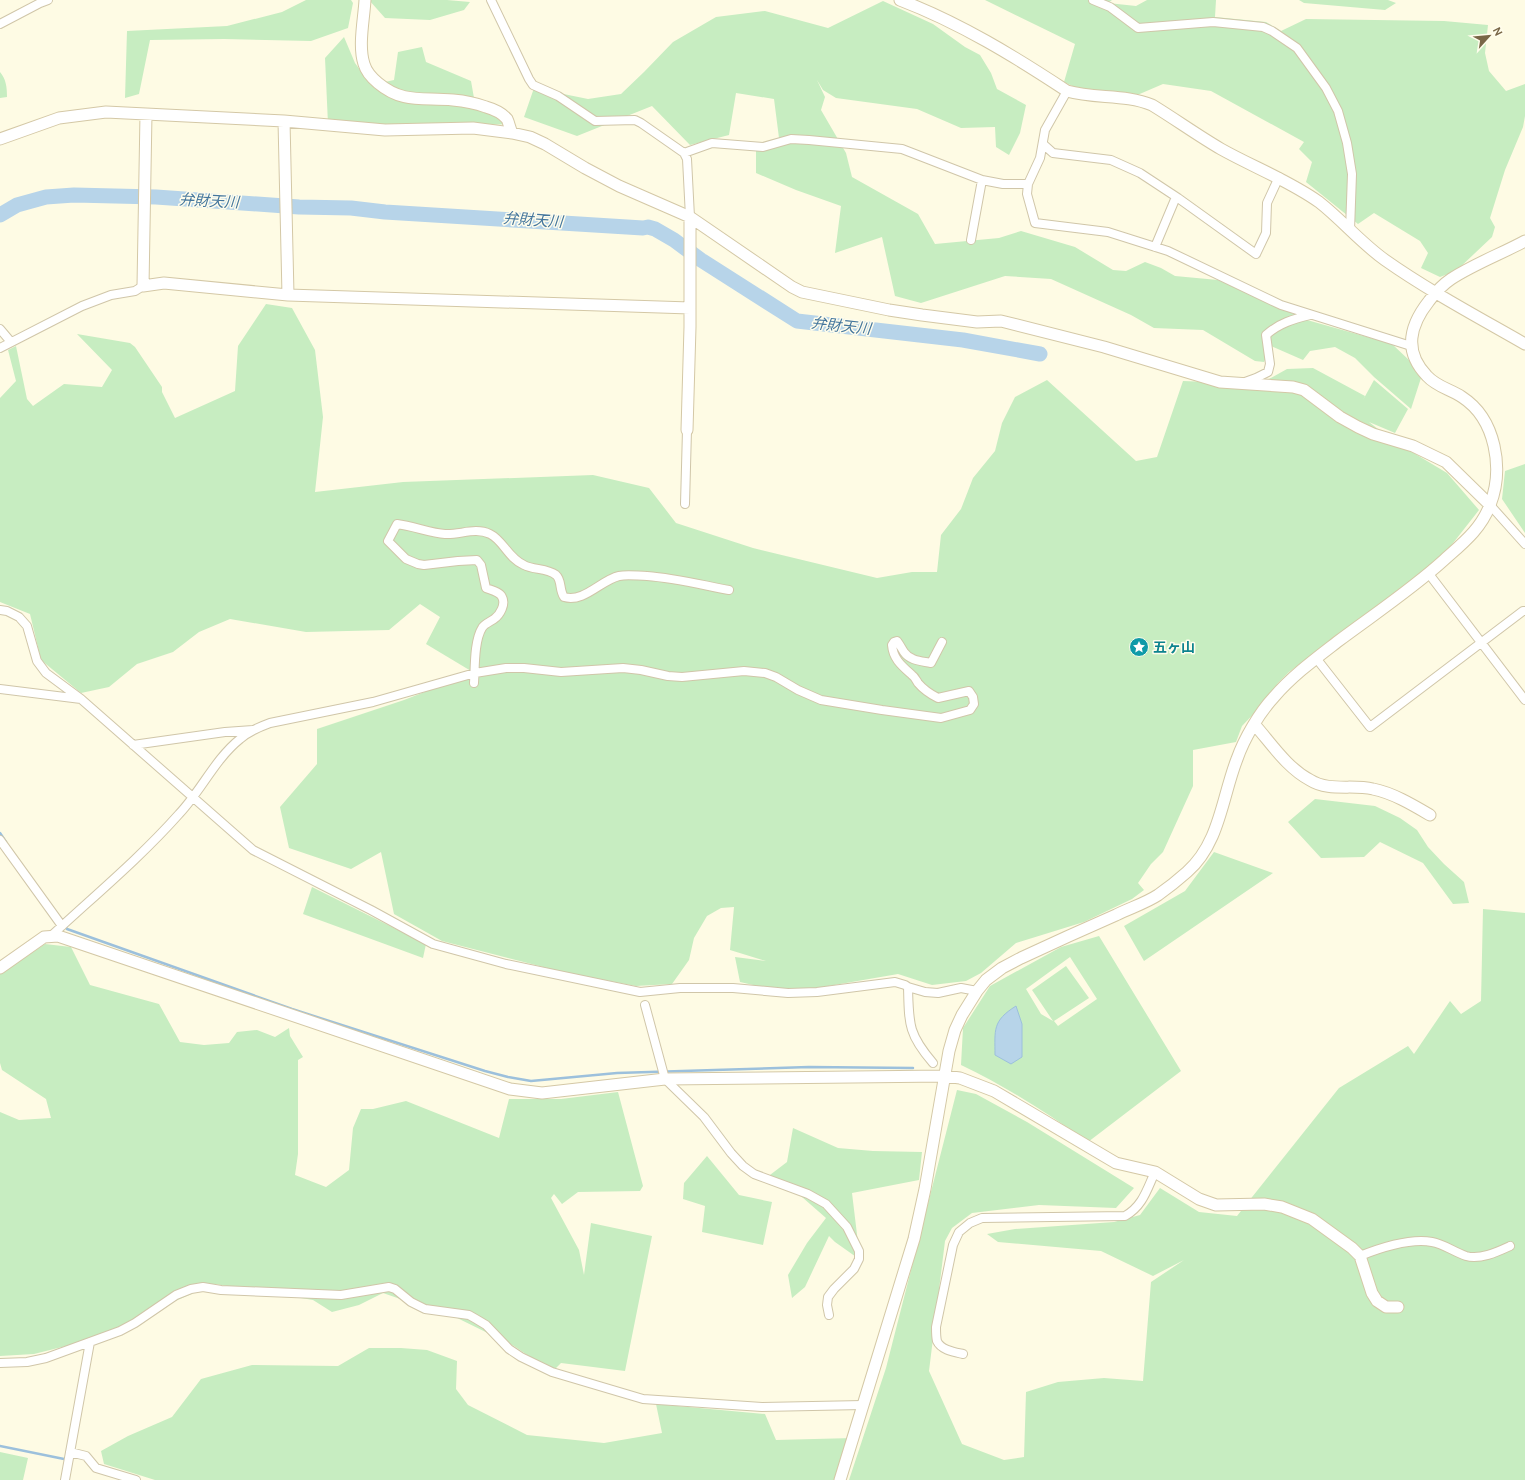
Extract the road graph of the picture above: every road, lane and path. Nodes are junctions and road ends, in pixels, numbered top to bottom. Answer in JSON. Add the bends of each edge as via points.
{"nodes":[{"id":1,"x":48,"y":0,"type":"edge"},
{"id":2,"x":365,"y":0,"type":"edge"},
{"id":3,"x":492,"y":0,"type":"edge"},
{"id":4,"x":900,"y":0,"type":"edge"},
{"id":5,"x":1093,"y":0,"type":"edge"},
{"id":6,"x":0,"y":24,"type":"edge"},
{"id":7,"x":1067,"y":91,"type":"junction"},
{"id":8,"x":146,"y":114,"type":"junction"},
{"id":9,"x":284,"y":121,"type":"junction"},
{"id":10,"x":512,"y":133,"type":"junction"},
{"id":11,"x":0,"y":139,"type":"edge"},
{"id":12,"x":1043,"y":144,"type":"junction"},
{"id":13,"x":684,"y":153,"type":"junction"},
{"id":14,"x":1279,"y":177,"type":"junction"},
{"id":15,"x":982,"y":180,"type":"junction"},
{"id":16,"x":1028,"y":184,"type":"junction"},
{"id":17,"x":1176,"y":197,"type":"junction"},
{"id":18,"x":690,"y":218,"type":"junction"},
{"id":19,"x":1350,"y":230,"type":"junction"},
{"id":20,"x":971,"y":240,"type":"dead end"},
{"id":21,"x":1525,"y":241,"type":"edge"},
{"id":22,"x":1155,"y":247,"type":"junction"},
{"id":23,"x":142,"y":286,"type":"junction"},
{"id":24,"x":1436,"y":293,"type":"junction"},
{"id":25,"x":288,"y":295,"type":"junction"},
{"id":26,"x":690,"y":308,"type":"junction"},
{"id":27,"x":1311,"y":314,"type":"junction"},
{"id":28,"x":0,"y":329,"type":"edge"},
{"id":29,"x":11,"y":342,"type":"junction"},
{"id":30,"x":1525,"y":344,"type":"edge"},
{"id":31,"x":1411,"y":346,"type":"junction"},
{"id":32,"x":0,"y":348,"type":"edge"},
{"id":33,"x":1240,"y":383,"type":"junction"},
{"id":34,"x":687,"y":430,"type":"joint"},
{"id":35,"x":685,"y":504,"type":"dead end"},
{"id":36,"x":1490,"y":505,"type":"junction"},
{"id":37,"x":1525,"y":544,"type":"edge"},
{"id":38,"x":1429,"y":574,"type":"junction"},
{"id":39,"x":729,"y":590,"type":"dead end"},
{"id":40,"x":0,"y":610,"type":"edge"},
{"id":41,"x":1525,"y":611,"type":"edge"},
{"id":42,"x":942,"y":642,"type":"dead end"},
{"id":43,"x":1482,"y":642,"type":"junction"},
{"id":44,"x":1316,"y":658,"type":"junction"},
{"id":45,"x":475,"y":673,"type":"junction"},
{"id":46,"x":474,"y":683,"type":"dead end"},
{"id":47,"x":0,"y":689,"type":"edge"},
{"id":48,"x":81,"y":699,"type":"junction"},
{"id":49,"x":1525,"y":700,"type":"edge"},
{"id":50,"x":1254,"y":724,"type":"junction"},
{"id":51,"x":254,"y":730,"type":"junction"},
{"id":52,"x":133,"y":746,"type":"junction"},
{"id":53,"x":193,"y":799,"type":"junction"},
{"id":54,"x":1430,"y":816,"type":"dead end"},
{"id":55,"x":0,"y":840,"type":"edge"},
{"id":56,"x":62,"y":926,"type":"junction"},
{"id":57,"x":51,"y":936,"type":"junction"},
{"id":58,"x":0,"y":968,"type":"edge"},
{"id":59,"x":908,"y":987,"type":"junction"},
{"id":60,"x":977,"y":991,"type":"junction"},
{"id":61,"x":645,"y":1005,"type":"dead end"},
{"id":62,"x":933,"y":1063,"type":"dead end"},
{"id":63,"x":944,"y":1076,"type":"junction"},
{"id":64,"x":665,"y":1079,"type":"junction"},
{"id":65,"x":1155,"y":1172,"type":"junction"},
{"id":66,"x":1510,"y":1246,"type":"dead end"},
{"id":67,"x":1360,"y":1256,"type":"junction"},
{"id":68,"x":1398,"y":1307,"type":"dead end"},
{"id":69,"x":829,"y":1315,"type":"dead end"},
{"id":70,"x":90,"y":1342,"type":"junction"},
{"id":71,"x":963,"y":1354,"type":"dead end"},
{"id":72,"x":0,"y":1363,"type":"edge"},
{"id":73,"x":864,"y":1405,"type":"junction"},
{"id":74,"x":70,"y":1452,"type":"junction"},
{"id":75,"x":65,"y":1480,"type":"edge"},
{"id":76,"x":136,"y":1480,"type":"edge"},
{"id":77,"x":840,"y":1480,"type":"edge"}],
"edges":[{"from":1,"to":6,"type":"street"},
{"from":2,"to":10,"type":"street","via":[[361,52],[367,72],[374,80],[399,96],[454,100],[493,109],[507,119]]},
{"from":3,"to":13,"type":"street","via":[[533,85],[558,96],[595,121],[635,120]]},
{"from":4,"to":7,"type":"street","via":[[986,40]]},
{"from":5,"to":19,"type":"street","via":[[1110,7],[1138,28],[1213,22],[1263,27],[1297,48],[1326,88],[1338,111],[1352,174]]},
{"from":7,"to":12,"type":"street","via":[[1045,130]]},
{"from":7,"to":14,"type":"street","via":[[1141,100],[1221,149]]},
{"from":8,"to":9,"type":"street"},
{"from":8,"to":11,"type":"street","via":[[106,112],[59,118]]},
{"from":8,"to":23,"type":"street"},
{"from":9,"to":10,"type":"street","via":[[385,130],[473,128]]},
{"from":9,"to":25,"type":"street"},
{"from":10,"to":18,"type":"street","via":[[545,144],[619,186]]},
{"from":12,"to":16,"type":"street","via":[[1040,158]]},
{"from":12,"to":17,"type":"street","via":[[1052,153],[1111,160],[1140,173]]},
{"from":13,"to":15,"type":"street","via":[[712,143],[763,147],[791,139],[810,140],[902,149]]},
{"from":13,"to":18,"type":"street","via":[[687,159]]},
{"from":14,"to":17,"type":"street","via":[[1267,203],[1266,233],[1256,254]]},
{"from":14,"to":19,"type":"street","via":[[1319,202]]},
{"from":15,"to":16,"type":"street","via":[[1003,184]]},
{"from":15,"to":20,"type":"street"},
{"from":16,"to":22,"type":"street","via":[[1027,194],[1035,223],[1108,232]]},
{"from":17,"to":22,"type":"street"},
{"from":18,"to":26,"type":"street"},
{"from":18,"to":33,"type":"street","via":[[802,292],[896,311],[978,322],[1001,321],[1104,347],[1220,382]]},
{"from":19,"to":24,"type":"street","via":[[1367,247]]},
{"from":21,"to":24,"type":"street","via":[[1449,280]]},
{"from":22,"to":27,"type":"street","via":[[1175,254],[1281,305]]},
{"from":23,"to":25,"type":"street","via":[[164,283]]},
{"from":23,"to":29,"type":"street","via":[[136,291],[94,301]]},
{"from":24,"to":30,"type":"street"},
{"from":24,"to":31,"type":"street","via":[[1415,323],[1411,334]]},
{"from":25,"to":26,"type":"street"},
{"from":26,"to":34,"type":"street"},
{"from":27,"to":31,"type":"street"},
{"from":27,"to":33,"type":"street","via":[[1290,320],[1275,327],[1266,335],[1270,364],[1268,372]]},
{"from":28,"to":29,"type":"street"},
{"from":29,"to":32,"type":"street"},
{"from":31,"to":36,"type":"street","via":[[1426,375],[1440,386],[1462,397],[1476,409],[1486,424],[1497,460],[1496,488]]},
{"from":33,"to":36,"type":"street","via":[[1304,390],[1358,427],[1413,446],[1446,462]]},
{"from":34,"to":35,"type":"street"},
{"from":36,"to":37,"type":"street"},
{"from":36,"to":38,"type":"street","via":[[1472,536]]},
{"from":38,"to":43,"type":"street"},
{"from":38,"to":44,"type":"street"},
{"from":39,"to":45,"type":"street","via":[[665,578],[632,575],[618,576],[570,599],[564,597],[560,591],[560,582],[556,575],[517,562],[492,535],[470,531],[445,534],[397,524],[388,541],[406,559],[424,565],[476,560],[480,565],[486,588],[502,597],[502,610],[482,627],[477,641]]},
{"from":40,"to":48,"type":"street","via":[[7,610],[19,617],[27,626],[37,661],[46,673]]},
{"from":41,"to":43,"type":"street"},
{"from":42,"to":45,"type":"street","via":[[931,663],[909,657],[897,641],[892,645],[898,662],[928,693],[938,698],[969,691],[974,704],[970,710],[941,718],[821,700],[765,673],[744,671],[682,678],[623,668],[561,672],[506,668]]},
{"from":43,"to":44,"type":"street","via":[[1370,726]]},
{"from":43,"to":49,"type":"street"},
{"from":44,"to":50,"type":"street","via":[[1273,697]]},
{"from":45,"to":46,"type":"street"},
{"from":45,"to":51,"type":"street","via":[[373,702],[270,723]]},
{"from":47,"to":48,"type":"street"},
{"from":48,"to":52,"type":"street"},
{"from":50,"to":54,"type":"street","via":[[1298,772],[1311,781],[1329,787],[1372,788],[1402,800]]},
{"from":50,"to":60,"type":"street","via":[[1237,758],[1209,843],[1189,870],[1157,895],[1002,968],[986,980]]},
{"from":51,"to":52,"type":"street"},
{"from":51,"to":53,"type":"street","via":[[227,751]]},
{"from":52,"to":53,"type":"street"},
{"from":53,"to":56,"type":"street","via":[[148,846]]},
{"from":53,"to":59,"type":"street","via":[[253,850],[433,944],[506,964],[640,992],[680,988],[817,992],[895,982]]},
{"from":55,"to":56,"type":"street"},
{"from":56,"to":57,"type":"street"},
{"from":57,"to":58,"type":"street","via":[[44,937]]},
{"from":57,"to":64,"type":"street","via":[[510,1089],[542,1093]]},
{"from":59,"to":60,"type":"street","via":[[938,993],[961,988]]},
{"from":59,"to":62,"type":"street","via":[[912,1034]]},
{"from":60,"to":63,"type":"street","via":[[955,1030]]},
{"from":61,"to":64,"type":"street"},
{"from":63,"to":64,"type":"street"},
{"from":63,"to":65,"type":"street","via":[[960,1078],[994,1091],[1116,1163]]},
{"from":63,"to":73,"type":"street","via":[[914,1239]]},
{"from":64,"to":69,"type":"street","via":[[704,1117],[743,1166],[754,1174],[808,1194],[826,1204],[847,1227],[860,1252],[859,1259],[854,1269],[828,1297]]},
{"from":65,"to":67,"type":"street","via":[[1199,1199],[1216,1205],[1264,1204],[1282,1207],[1312,1219]]},
{"from":65,"to":71,"type":"street","via":[[1139,1205],[1125,1216],[982,1218],[959,1232],[953,1245],[936,1327],[937,1341],[942,1346],[952,1352]]},
{"from":66,"to":67,"type":"street","via":[[1479,1257],[1467,1256],[1431,1242],[1402,1243]]},
{"from":67,"to":68,"type":"street","via":[[1377,1301],[1386,1307]]},
{"from":70,"to":72,"type":"street","via":[[46,1358]]},
{"from":70,"to":73,"type":"street","via":[[125,1328],[176,1295],[191,1289],[203,1287],[341,1295],[389,1287],[425,1309],[469,1315],[486,1325],[513,1352],[552,1372],[643,1399],[762,1407]]},
{"from":70,"to":74,"type":"street"},
{"from":73,"to":77,"type":"street"},
{"from":74,"to":75,"type":"street"},
{"from":74,"to":76,"type":"street","via":[[86,1456],[96,1468]]}]}
